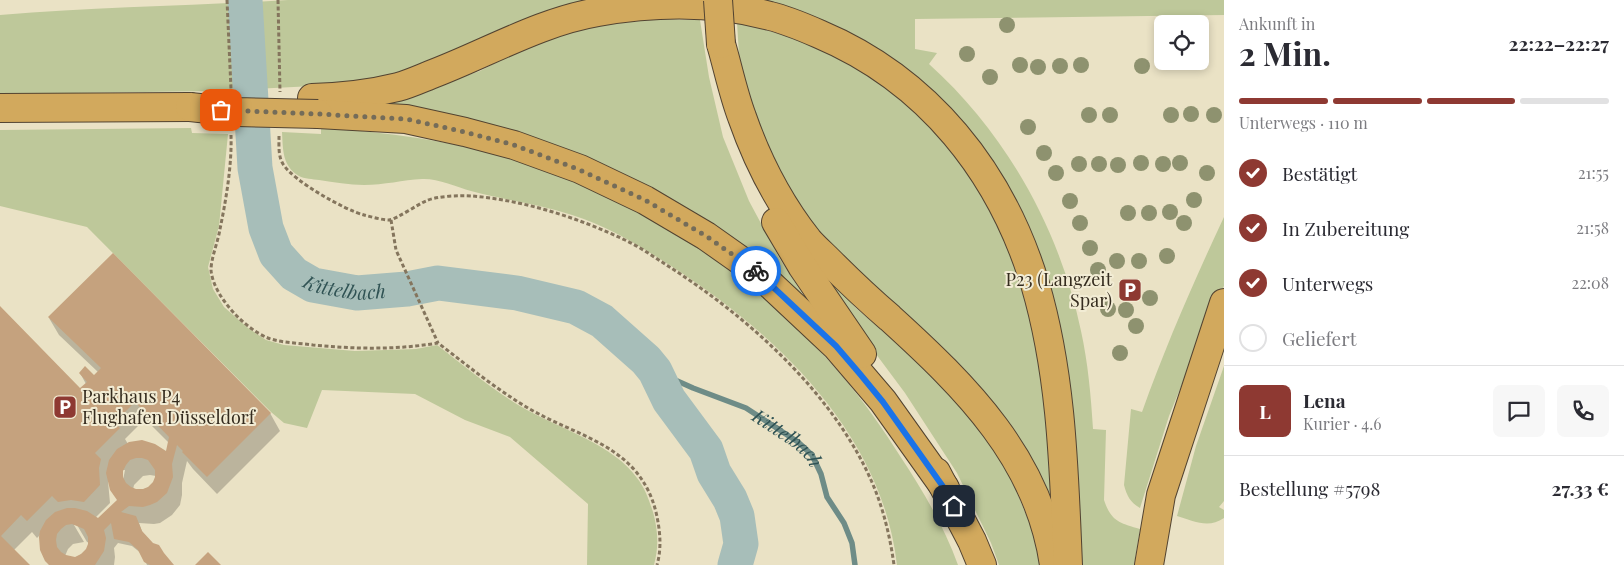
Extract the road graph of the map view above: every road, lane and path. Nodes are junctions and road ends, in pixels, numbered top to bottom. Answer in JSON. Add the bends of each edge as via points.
{"nodes":[{"id":1,"x":227,"y":0,"type":"edge"},
{"id":2,"x":278,"y":0,"type":"edge"},
{"id":3,"x":718,"y":0,"type":"edge"},
{"id":4,"x":721,"y":44,"type":"junction"},
{"id":5,"x":231,"y":91,"type":"dead end"},
{"id":6,"x":280,"y":98,"type":"dead end"},
{"id":7,"x":315,"y":106,"type":"junction"},
{"id":8,"x":0,"y":108,"type":"edge"},
{"id":9,"x":231,"y":130,"type":"dead end"},
{"id":10,"x":279,"y":135,"type":"dead end"},
{"id":11,"x":391,"y":220,"type":"junction"},
{"id":12,"x":1224,"y":303,"type":"edge"},
{"id":13,"x":1218,"y":332,"type":"edge"},
{"id":14,"x":438,"y":343,"type":"junction"},
{"id":15,"x":944,"y":488,"type":"junction"},
{"id":16,"x":657,"y":565,"type":"edge"},
{"id":17,"x":894,"y":565,"type":"edge"},
{"id":18,"x":982,"y":565,"type":"edge"},
{"id":19,"x":1054,"y":565,"type":"edge"},
{"id":20,"x":1068,"y":565,"type":"edge"},
{"id":21,"x":1149,"y":565,"type":"edge"}],
"edges":[{"from":1,"to":5,"type":"path"},
{"from":2,"to":6,"type":"path"},
{"from":3,"to":4,"type":"highway","bridge":true},
{"from":4,"to":15,"type":"highway","via":[[726,105],[758,191],[846,333],[908,416]]},
{"from":4,"to":19,"type":"highway","via":[[741,116],[759,161],[780,200],[808,240],[937,361],[998,430],[1024,473],[1041,510]]},
{"from":7,"to":8,"type":"highway","bridge":true,"via":[[236,112],[190,107]]},
{"from":7,"to":15,"type":"highway","via":[[406,119],[514,145],[605,181],[706,236],[757,272],[836,346],[883,402]]},
{"from":7,"to":20,"type":"highway","via":[[399,87],[536,29],[595,12],[653,4],[708,5],[770,16],[857,52],[920,97],[948,124],[987,177],[1021,243],[1035,284],[1053,364],[1063,443]]},
{"from":9,"to":14,"type":"path","via":[[232,149],[220,229],[211,264],[216,289],[229,308],[267,338],[285,342],[356,349]]},
{"from":10,"to":11,"type":"path","via":[[280,157],[297,179],[326,198],[362,214]]},
{"from":11,"to":14,"type":"path","via":[[396,250]]},
{"from":11,"to":17,"type":"path","via":[[429,199],[470,195],[512,202],[571,218],[626,240],[692,282],[767,342],[835,418],[871,480],[885,519]]},
{"from":12,"to":13,"type":"highway"},
{"from":13,"to":21,"type":"highway","via":[[1161,495]]},
{"from":14,"to":16,"type":"path","via":[[502,392],[600,443],[624,460],[651,495],[660,529]]},
{"from":15,"to":18,"type":"highway"}]}
